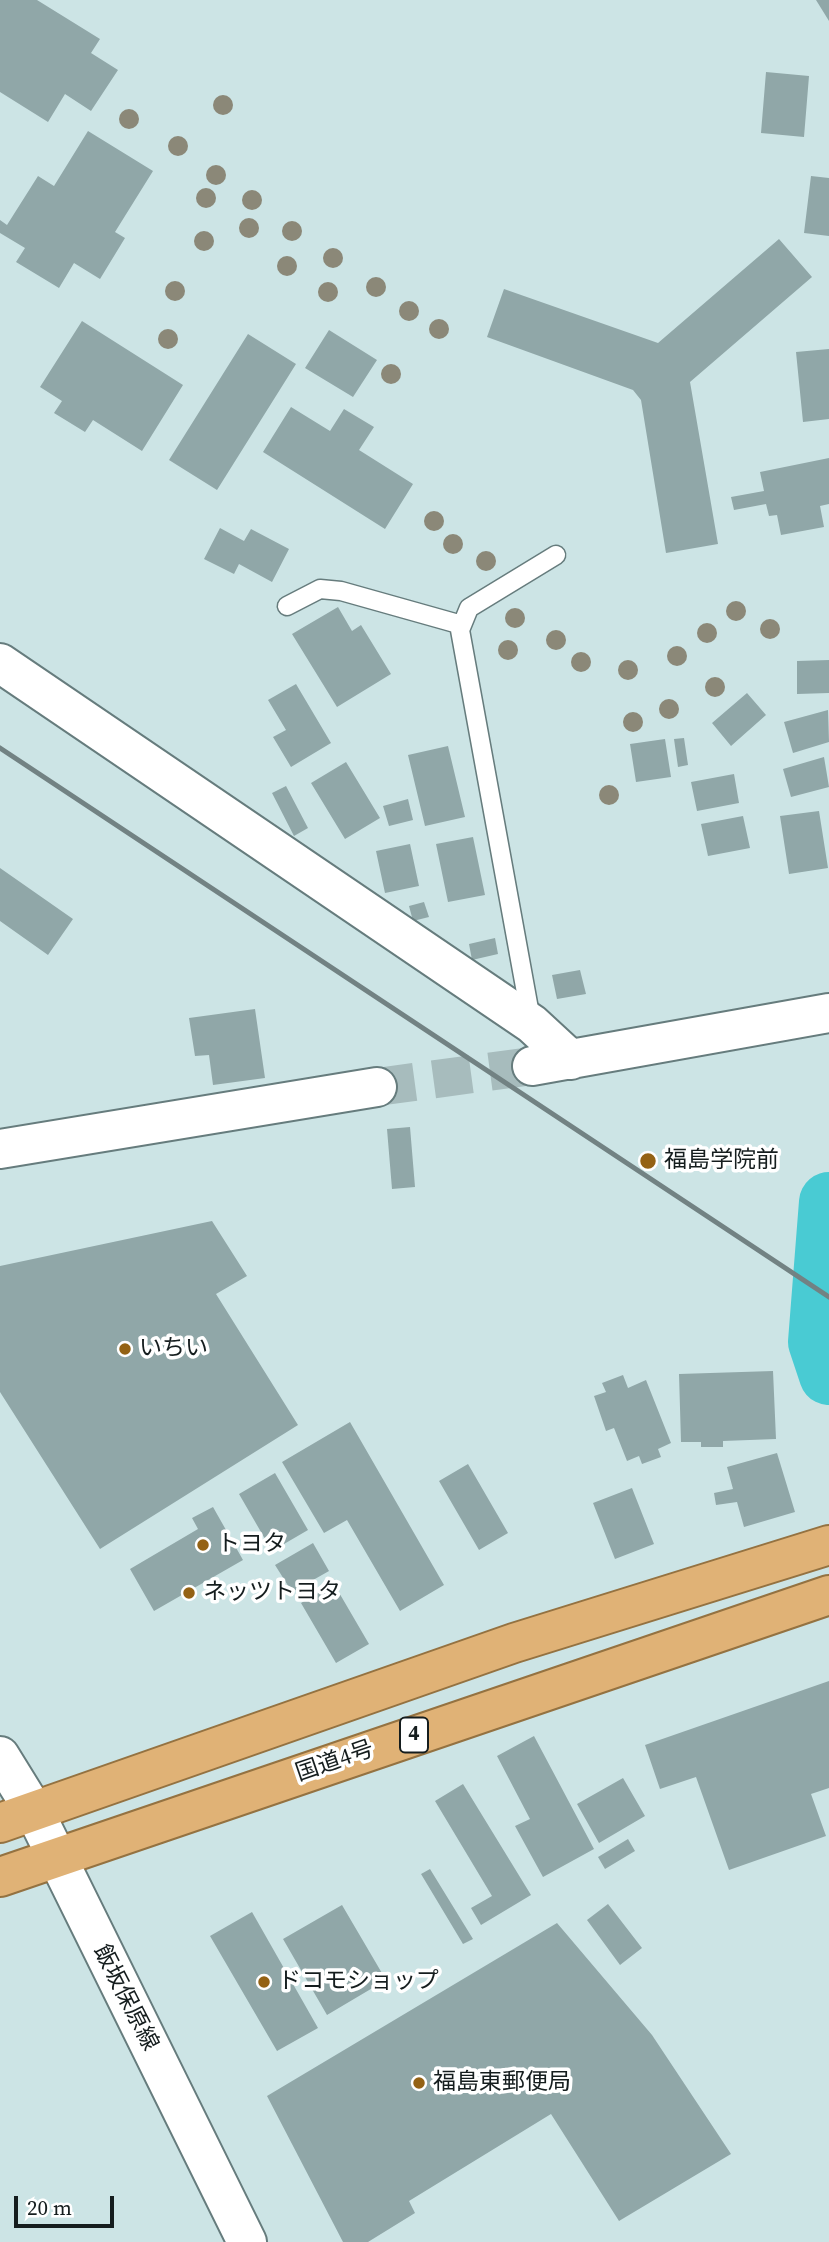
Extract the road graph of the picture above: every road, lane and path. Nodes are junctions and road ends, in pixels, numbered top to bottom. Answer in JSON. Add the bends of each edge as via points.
{"nodes":[{"id":1,"x":556,"y":555,"type":"dead end"},
{"id":2,"x":287,"y":606,"type":"dead end"},
{"id":3,"x":462,"y":625,"type":"junction"},
{"id":4,"x":0,"y":663,"type":"edge"},
{"id":5,"x":819,"y":1015,"type":"edge"},
{"id":6,"x":532,"y":1024,"type":"junction"},
{"id":7,"x":571,"y":1060,"type":"junction"},
{"id":8,"x":532,"y":1066,"type":"tunnel mouth"},
{"id":9,"x":377,"y":1087,"type":"tunnel mouth"},
{"id":10,"x":0,"y":1149,"type":"edge"},
{"id":11,"x":829,"y":1545,"type":"edge"},
{"id":12,"x":829,"y":1595,"type":"edge"},
{"id":13,"x":0,"y":1756,"type":"edge"},
{"id":14,"x":17,"y":1817,"type":"edge"},
{"id":15,"x":55,"y":1857,"type":"junction"},
{"id":16,"x":0,"y":1877,"type":"edge"},
{"id":17,"x":247,"y":2242,"type":"edge"}],
"edges":[{"from":1,"to":3,"type":"lane","via":[[469,608]]},
{"from":2,"to":3,"type":"lane","via":[[320,589],[341,591]]},
{"from":3,"to":6,"type":"lane"},
{"from":4,"to":6,"type":"street"},
{"from":5,"to":7,"type":"street"},
{"from":6,"to":7,"type":"street"},
{"from":7,"to":8,"type":"street"},
{"from":9,"to":10,"type":"street"},
{"from":11,"to":14,"type":"highway","number":"4","via":[[514,1643]]},
{"from":12,"to":15,"type":"highway","name":"国道4号","number":"4"},
{"from":13,"to":14,"type":"street","name":"飯坂保原線"},
{"from":14,"to":15,"type":"street","name":"飯坂保原線"},
{"from":15,"to":16,"type":"highway","name":"国道4号","number":"4"},
{"from":15,"to":17,"type":"street","name":"飯坂保原線"}]}
